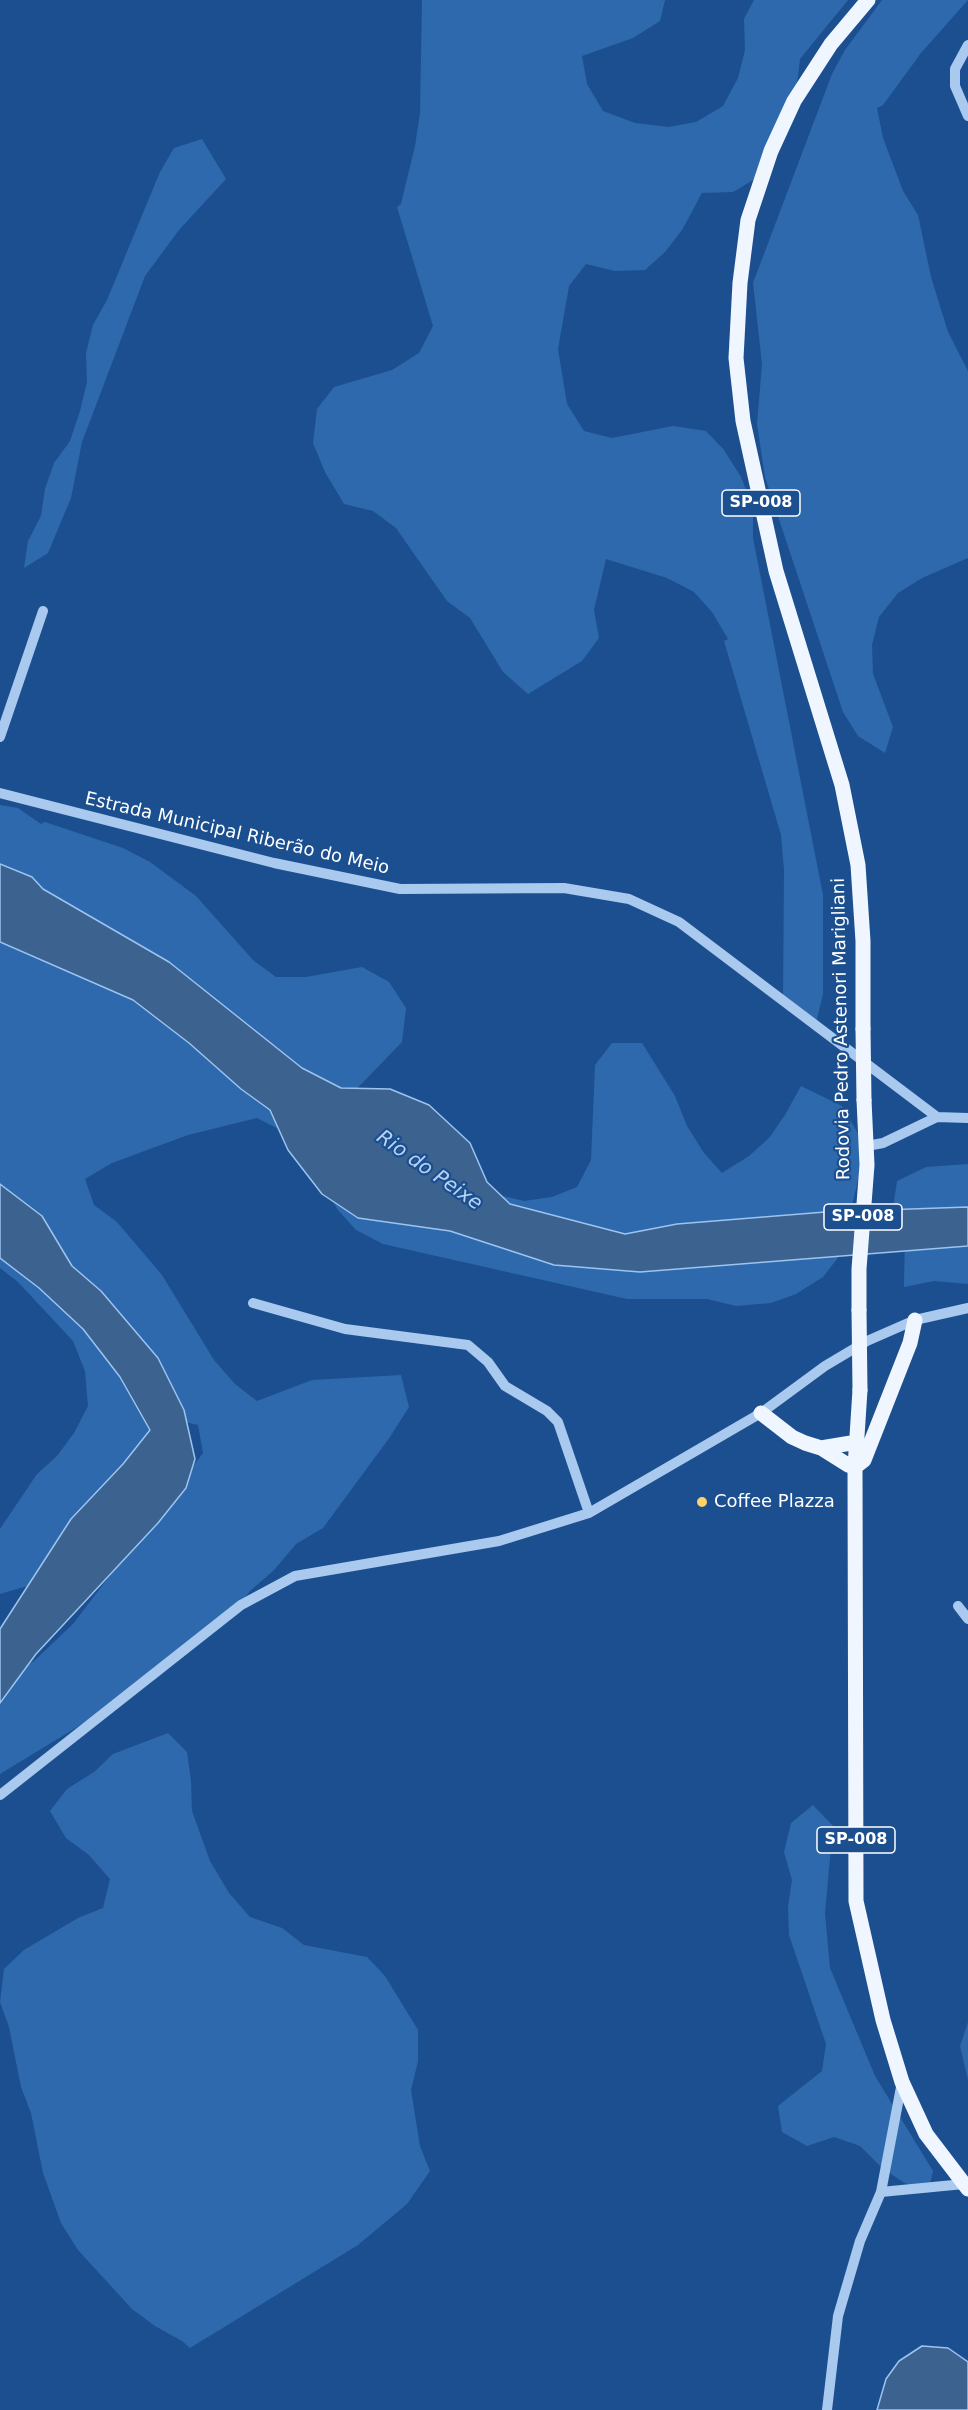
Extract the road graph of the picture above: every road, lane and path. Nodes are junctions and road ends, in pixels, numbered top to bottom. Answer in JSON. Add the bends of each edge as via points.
{"nodes":[{"id":1,"x":868,"y":0,"type":"edge"},
{"id":2,"x":968,"y":45,"type":"edge"},
{"id":3,"x":968,"y":116,"type":"edge"},
{"id":4,"x":44,"y":610,"type":"dead end"},
{"id":5,"x":0,"y":737,"type":"edge"},
{"id":6,"x":0,"y":793,"type":"edge"},
{"id":7,"x":937,"y":1117,"type":"junction"},
{"id":8,"x":968,"y":1118,"type":"edge"},
{"id":9,"x":867,"y":1146,"type":"junction"},
{"id":10,"x":252,"y":1304,"type":"dead end"},
{"id":11,"x":968,"y":1308,"type":"edge"},
{"id":12,"x":915,"y":1320,"type":"junction"},
{"id":13,"x":761,"y":1413,"type":"junction"},
{"id":14,"x":857,"y":1442,"type":"junction"},
{"id":15,"x":821,"y":1448,"type":"junction"},
{"id":16,"x":855,"y":1467,"type":"junction"},
{"id":17,"x":588,"y":1513,"type":"junction"},
{"id":18,"x":958,"y":1606,"type":"dead end"},
{"id":19,"x":968,"y":1619,"type":"edge"},
{"id":20,"x":0,"y":1795,"type":"edge"},
{"id":21,"x":902,"y":2082,"type":"junction"},
{"id":22,"x":966,"y":2186,"type":"edge"},
{"id":23,"x":881,"y":2192,"type":"junction"},
{"id":24,"x":827,"y":2410,"type":"edge"}],
"edges":[{"from":1,"to":9,"type":"main road","name":"Rodovia Pedro Astenori Marigliani","number":"SP-008","bridge":true,"via":[[806,82],[771,151],[748,220],[736,358],[743,421],[776,571],[842,785],[858,865]]},
{"from":2,"to":3,"type":"street","via":[[959,57],[955,86]]},
{"from":4,"to":5,"type":"street"},
{"from":6,"to":7,"type":"street","name":"Estrada Municipal Riberão do Meio","via":[[274,863],[400,889],[564,888],[629,898],[679,922]]},
{"from":7,"to":8,"type":"street"},
{"from":7,"to":9,"type":"street","via":[[883,1143]]},
{"from":9,"to":14,"type":"main road","name":"Rodovia Pedro Astenori Marigliani","number":"SP-008","bridge":true,"via":[[859,1269]]},
{"from":10,"to":17,"type":"street","via":[[345,1329],[468,1345],[488,1362],[505,1386],[558,1422]]},
{"from":11,"to":12,"type":"street"},
{"from":12,"to":13,"type":"street","via":[[867,1341],[825,1366]]},
{"from":12,"to":16,"type":"main road","via":[[872,1445]]},
{"from":13,"to":15,"type":"main road","via":[[792,1437]]},
{"from":13,"to":17,"type":"street"},
{"from":14,"to":15,"type":"main road"},
{"from":14,"to":16,"type":"main road","name":"Rodovia Pedro Astenori Marigliani","number":"SP-008"},
{"from":15,"to":16,"type":"main road","via":[[841,1463]]},
{"from":16,"to":21,"type":"main road","name":"Rodovia Pedro Astenori Marigliani","number":"SP-008","via":[[856,1901],[883,2020]]},
{"from":17,"to":20,"type":"street","via":[[499,1541],[295,1576],[240,1605]]},
{"from":18,"to":19,"type":"street"},
{"from":21,"to":22,"type":"main road","name":"Rodovia Pedro Astenori Marigliani","number":"SP-008","via":[[926,2134]]},
{"from":21,"to":23,"type":"street"},
{"from":22,"to":23,"type":"street"},
{"from":23,"to":24,"type":"street","via":[[860,2241],[838,2316]]}]}
